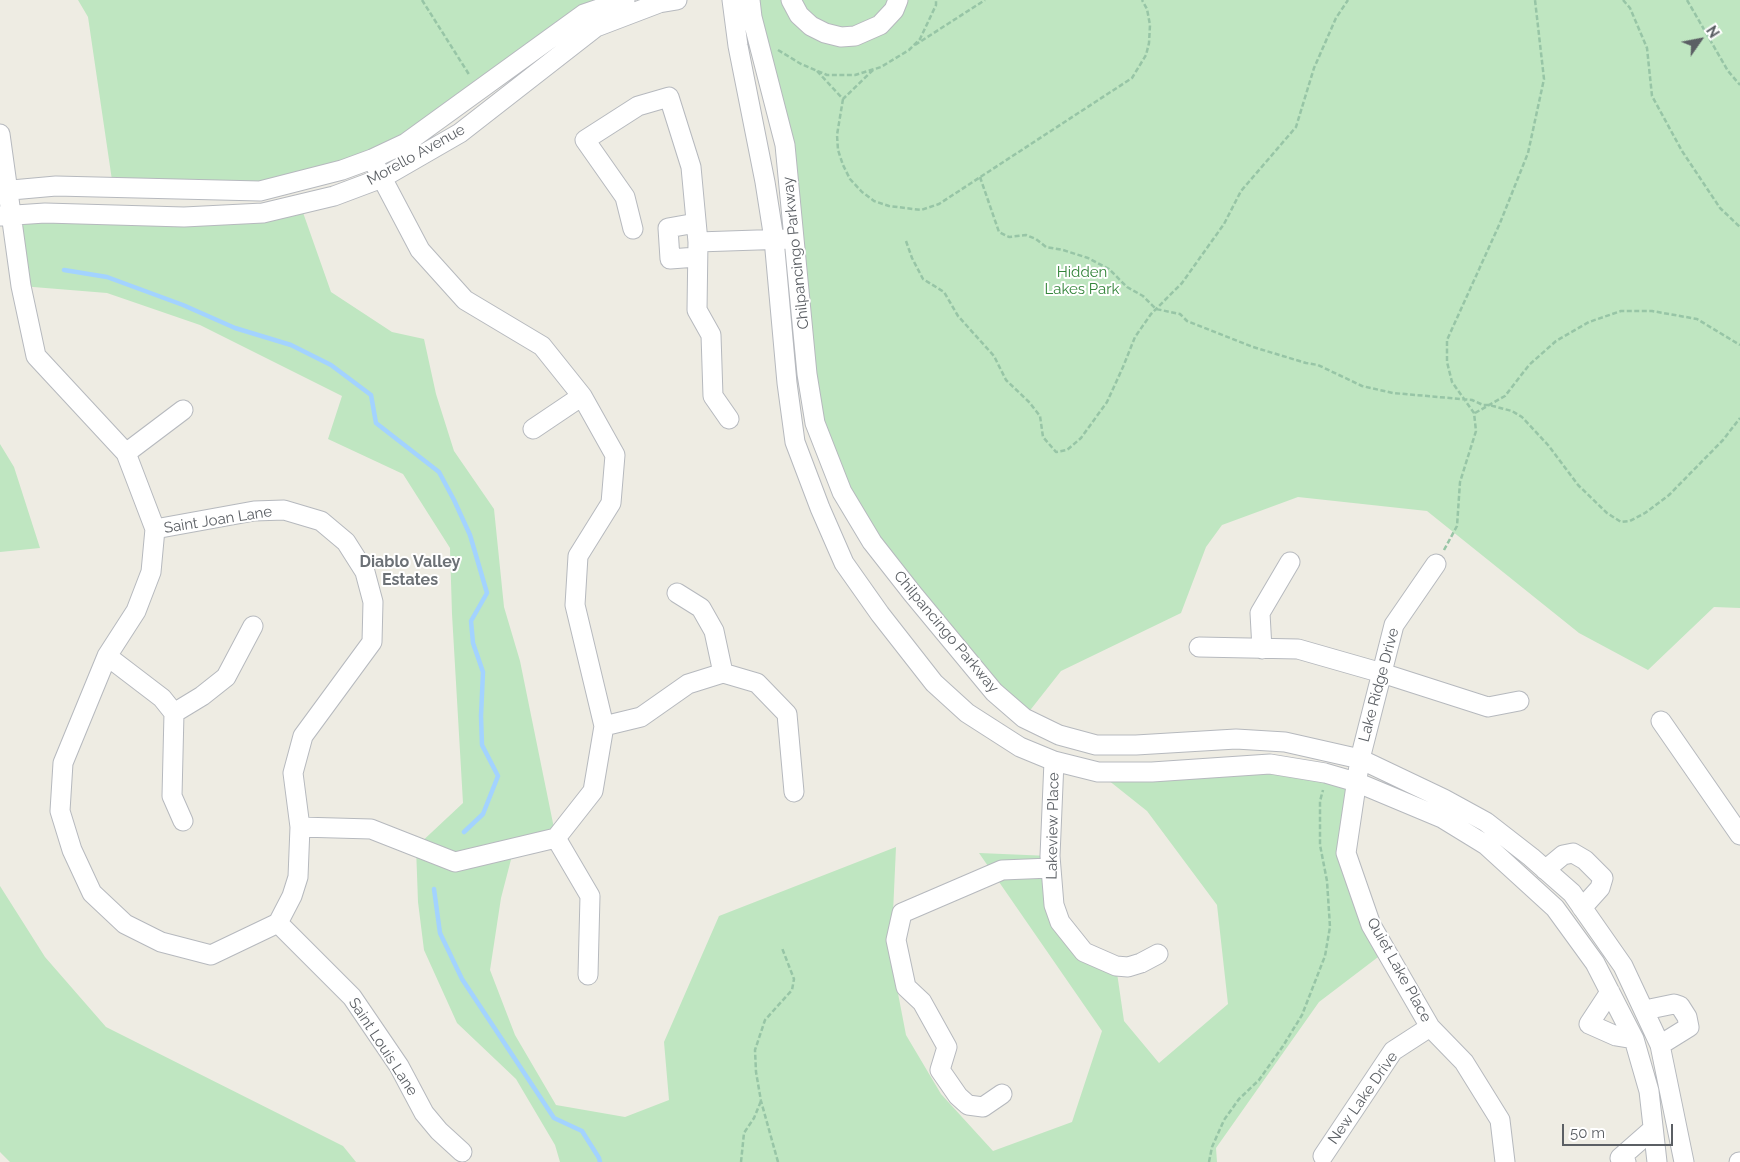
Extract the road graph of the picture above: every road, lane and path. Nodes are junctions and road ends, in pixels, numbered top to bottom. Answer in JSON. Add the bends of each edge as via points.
{"nodes":[{"id":1,"x":422,"y":0,"type":"edge"},
{"id":2,"x":625,"y":0,"type":"edge"},
{"id":3,"x":678,"y":0,"type":"edge"},
{"id":4,"x":732,"y":0,"type":"edge"},
{"id":5,"x":750,"y":0,"type":"edge"},
{"id":6,"x":898,"y":0,"type":"edge"},
{"id":7,"x":985,"y":0,"type":"edge"},
{"id":8,"x":1142,"y":0,"type":"edge"},
{"id":9,"x":1348,"y":0,"type":"edge"},
{"id":10,"x":1536,"y":0,"type":"edge"},
{"id":11,"x":1624,"y":0,"type":"edge"},
{"id":12,"x":1687,"y":0,"type":"edge"},
{"id":13,"x":790,"y":1,"type":"edge"},
{"id":14,"x":908,"y":50,"type":"dead end"},
{"id":15,"x":874,"y":69,"type":"dead end"},
{"id":16,"x":816,"y":70,"type":"dead end"},
{"id":17,"x":1740,"y":85,"type":"edge"},
{"id":18,"x":480,"y":89,"type":"junction"},
{"id":19,"x":843,"y":99,"type":"junction"},
{"id":20,"x":0,"y":134,"type":"edge"},
{"id":21,"x":372,"y":159,"type":"junction"},
{"id":22,"x":382,"y":178,"type":"junction"},
{"id":23,"x":980,"y":178,"type":"junction"},
{"id":24,"x":4,"y":190,"type":"edge"},
{"id":25,"x":6,"y":215,"type":"edge"},
{"id":26,"x":696,"y":223,"type":"junction"},
{"id":27,"x":1740,"y":227,"type":"edge"},
{"id":28,"x":633,"y":229,"type":"dead end"},
{"id":29,"x":774,"y":239,"type":"junction"},
{"id":30,"x":795,"y":239,"type":"junction"},
{"id":31,"x":906,"y":241,"type":"dead end"},
{"id":32,"x":697,"y":249,"type":"junction"},
{"id":33,"x":1156,"y":309,"type":"junction"},
{"id":34,"x":1740,"y":345,"type":"edge"},
{"id":35,"x":582,"y":396,"type":"junction"},
{"id":36,"x":1464,"y":399,"type":"junction"},
{"id":37,"x":1489,"y":405,"type":"junction"},
{"id":38,"x":183,"y":410,"type":"dead end"},
{"id":39,"x":1474,"y":413,"type":"junction"},
{"id":40,"x":1740,"y":418,"type":"edge"},
{"id":41,"x":729,"y":419,"type":"dead end"},
{"id":42,"x":533,"y":429,"type":"dead end"},
{"id":43,"x":126,"y":453,"type":"junction"},
{"id":44,"x":155,"y":529,"type":"junction"},
{"id":45,"x":1290,"y":562,"type":"dead end"},
{"id":46,"x":1436,"y":564,"type":"joint"},
{"id":47,"x":678,"y":594,"type":"dead end"},
{"id":48,"x":253,"y":626,"type":"dead end"},
{"id":49,"x":1199,"y":647,"type":"dead end"},
{"id":50,"x":1262,"y":649,"type":"junction"},
{"id":51,"x":107,"y":656,"type":"junction"},
{"id":52,"x":723,"y":673,"type":"junction"},
{"id":53,"x":1382,"y":673,"type":"junction"},
{"id":54,"x":1519,"y":701,"type":"dead end"},
{"id":55,"x":174,"y":713,"type":"junction"},
{"id":56,"x":1661,"y":721,"type":"dead end"},
{"id":57,"x":604,"y":726,"type":"junction"},
{"id":58,"x":1360,"y":759,"type":"junction"},
{"id":59,"x":1054,"y":761,"type":"junction"},
{"id":60,"x":1325,"y":773,"type":"junction"},
{"id":61,"x":1356,"y":782,"type":"junction"},
{"id":62,"x":794,"y":792,"type":"dead end"},
{"id":63,"x":183,"y":821,"type":"dead end"},
{"id":64,"x":300,"y":827,"type":"junction"},
{"id":65,"x":1740,"y":835,"type":"edge"},
{"id":66,"x":556,"y":838,"type":"junction"},
{"id":67,"x":1051,"y":868,"type":"junction"},
{"id":68,"x":1545,"y":870,"type":"junction"},
{"id":69,"x":1582,"y":908,"type":"junction"},
{"id":70,"x":278,"y":923,"type":"junction"},
{"id":71,"x":782,"y":948,"type":"dead end"},
{"id":72,"x":1158,"y":954,"type":"dead end"},
{"id":73,"x":588,"y":975,"type":"dead end"},
{"id":74,"x":1610,"y":992,"type":"junction"},
{"id":75,"x":1645,"y":1010,"type":"junction"},
{"id":76,"x":1430,"y":1027,"type":"junction"},
{"id":77,"x":1634,"y":1039,"type":"junction"},
{"id":78,"x":1660,"y":1045,"type":"junction"},
{"id":79,"x":1002,"y":1094,"type":"dead end"},
{"id":80,"x":761,"y":1101,"type":"junction"},
{"id":81,"x":1653,"y":1129,"type":"junction"},
{"id":82,"x":462,"y":1152,"type":"dead end"},
{"id":83,"x":1323,"y":1156,"type":"dead end"},
{"id":84,"x":741,"y":1162,"type":"edge"},
{"id":85,"x":778,"y":1162,"type":"edge"},
{"id":86,"x":1209,"y":1162,"type":"edge"},
{"id":87,"x":1505,"y":1162,"type":"edge"},
{"id":88,"x":1626,"y":1162,"type":"edge"},
{"id":89,"x":1657,"y":1162,"type":"edge"},
{"id":90,"x":1684,"y":1162,"type":"edge"}],
"edges":[{"from":1,"to":18,"type":"path"},
{"from":2,"to":18,"type":"street","name":"Morello Avenue","via":[[584,14]]},
{"from":3,"to":22,"type":"street","name":"Morello Avenue","via":[[659,3],[596,27],[460,133]]},
{"from":4,"to":29,"type":"street","name":"Chilpancingo Parkway"},
{"from":5,"to":30,"type":"street","name":"Chilpancingo Parkway","via":[[785,145]]},
{"from":6,"to":13,"type":"street","via":[[894,10],[880,25],[855,36],[841,37],[811,26]]},
{"from":7,"to":14,"type":"path"},
{"from":8,"to":23,"type":"path","via":[[1150,25],[1149,44],[1132,78]]},
{"from":9,"to":33,"type":"path","via":[[1336,18],[1314,68],[1296,127],[1241,191],[1224,224],[1182,283]]},
{"from":10,"to":36,"type":"path","via":[[1544,79],[1528,153],[1447,340],[1447,362],[1452,382]]},
{"from":11,"to":27,"type":"path","via":[[1648,48],[1652,96],[1682,151],[1720,208]]},
{"from":12,"to":17,"type":"path","via":[[1728,71]]},
{"from":15,"to":19,"type":"path"},
{"from":16,"to":19,"type":"path"},
{"from":18,"to":21,"type":"street","name":"Morello Avenue","via":[[406,143]]},
{"from":19,"to":23,"type":"path","via":[[838,150],[850,179],[874,201],[922,210],[939,204]]},
{"from":20,"to":24,"type":"street"},
{"from":21,"to":22,"type":"street"},
{"from":21,"to":24,"type":"street","name":"Morello Avenue","via":[[260,191],[56,186]]},
{"from":22,"to":25,"type":"street","name":"Morello Avenue","via":[[334,196],[263,213],[184,217]]},
{"from":22,"to":35,"type":"street","via":[[420,250],[465,300],[542,346]]},
{"from":23,"to":33,"type":"path","via":[[1000,232],[1009,237],[1026,235],[1046,247],[1088,258],[1109,269],[1126,287],[1143,296]]},
{"from":24,"to":25,"type":"street"},
{"from":25,"to":43,"type":"street","via":[[36,356]]},
{"from":26,"to":28,"type":"street","via":[[690,167],[669,97],[638,106],[585,140],[625,197]]},
{"from":26,"to":32,"type":"street"},
{"from":26,"to":32,"type":"street","via":[[668,228],[670,259]]},
{"from":29,"to":30,"type":"street"},
{"from":29,"to":32,"type":"street"},
{"from":29,"to":59,"type":"street","name":"Chilpancingo Parkway","via":[[795,442],[844,562],[934,683],[968,713],[1020,748]]},
{"from":30,"to":58,"type":"street","name":"Chilpancingo Parkway","via":[[815,423],[842,492],[878,550],[994,692],[1024,718],[1059,735],[1096,745],[1136,746],[1236,739],[1285,742]]},
{"from":31,"to":33,"type":"path","via":[[923,279],[944,292],[958,316],[994,356],[1006,380],[1040,416],[1043,437],[1056,452],[1067,450],[1081,438],[1107,402],[1135,337]]},
{"from":32,"to":41,"type":"street","via":[[697,310],[711,335],[714,396]]},
{"from":33,"to":36,"type":"path","via":[[1180,314],[1187,321],[1253,347],[1318,365],[1362,386],[1393,393]]},
{"from":34,"to":37,"type":"path","via":[[1697,319],[1652,311],[1621,311],[1589,322],[1556,341],[1529,365],[1505,396]]},
{"from":35,"to":42,"type":"street"},
{"from":35,"to":57,"type":"street","via":[[615,455],[611,503],[578,556],[575,605]]},
{"from":36,"to":37,"type":"path"},
{"from":36,"to":39,"type":"path"},
{"from":37,"to":39,"type":"path"},
{"from":37,"to":40,"type":"path","via":[[1522,417],[1548,445],[1578,486],[1621,522],[1645,513],[1669,495]]},
{"from":38,"to":43,"type":"street"},
{"from":39,"to":46,"type":"path","via":[[1476,431],[1460,482],[1457,526]]},
{"from":43,"to":44,"type":"street"},
{"from":44,"to":51,"type":"street","via":[[151,572],[136,611]]},
{"from":44,"to":64,"type":"street","name":"Saint Joan Lane","via":[[254,511],[284,510],[321,521],[346,542],[365,572],[373,602],[372,642],[303,736],[293,773]]},
{"from":45,"to":50,"type":"street","via":[[1260,613]]},
{"from":46,"to":53,"type":"street","name":"Lake Ridge Drive","via":[[1394,625]]},
{"from":47,"to":52,"type":"street","via":[[701,608],[714,631]]},
{"from":48,"to":55,"type":"street","via":[[226,676]]},
{"from":49,"to":50,"type":"street"},
{"from":50,"to":53,"type":"street","via":[[1298,649]]},
{"from":51,"to":55,"type":"street","via":[[162,698]]},
{"from":51,"to":70,"type":"street","via":[[63,762],[60,811],[72,850],[92,893],[125,924],[161,942],[211,955]]},
{"from":52,"to":57,"type":"street","via":[[688,684],[641,717]]},
{"from":52,"to":62,"type":"street","via":[[757,683],[786,714]]},
{"from":53,"to":54,"type":"street","via":[[1488,707]]},
{"from":53,"to":58,"type":"street","name":"Lake Ridge Drive"},
{"from":55,"to":63,"type":"street","via":[[172,796]]},
{"from":56,"to":65,"type":"street"},
{"from":57,"to":66,"type":"street","via":[[593,791]]},
{"from":58,"to":61,"type":"street","name":"Quiet Lake Place"},
{"from":58,"to":68,"type":"street","name":"Chilpancingo Parkway","via":[[1486,822]]},
{"from":59,"to":60,"type":"street","name":"Chilpancingo Parkway","via":[[1098,772],[1152,772],[1270,764]]},
{"from":59,"to":67,"type":"street","name":"Lakeview Place"},
{"from":60,"to":61,"type":"street","name":"Chilpancingo Parkway"},
{"from":60,"to":86,"type":"path","via":[[1319,826],[1328,881],[1330,935],[1325,956],[1302,1015],[1259,1080],[1239,1099],[1224,1120]]},
{"from":61,"to":74,"type":"street","name":"Chilpancingo Parkway","via":[[1442,818],[1486,844],[1555,908],[1595,963]]},
{"from":61,"to":76,"type":"street","name":"Quiet Lake Place","via":[[1346,853],[1371,925]]},
{"from":64,"to":66,"type":"street","via":[[371,829],[455,862]]},
{"from":64,"to":70,"type":"street","name":"Saint Joan Lane","via":[[298,878]]},
{"from":66,"to":73,"type":"street","via":[[590,896]]},
{"from":67,"to":72,"type":"street","name":"Lakeview Place","via":[[1054,905],[1060,922],[1084,952],[1116,966],[1128,967]]},
{"from":67,"to":79,"type":"street","via":[[1002,870],[902,912],[896,940],[906,987],[922,1002],[947,1047],[940,1070],[968,1105],[983,1107]]},
{"from":68,"to":69,"type":"street","name":"Chilpancingo Parkway","via":[[1572,893]]},
{"from":68,"to":69,"type":"street","via":[[1563,855],[1573,853],[1603,878],[1600,888]]},
{"from":69,"to":75,"type":"street","name":"Chilpancingo Parkway","via":[[1623,966]]},
{"from":70,"to":82,"type":"street","name":"Saint Louis Lane","via":[[352,997],[399,1066],[424,1113]]},
{"from":71,"to":80,"type":"path","via":[[794,979],[792,990],[765,1020],[756,1050]]},
{"from":74,"to":77,"type":"street","name":"Chilpancingo Parkway"},
{"from":74,"to":77,"type":"street","via":[[1588,1024],[1616,1036]]},
{"from":75,"to":78,"type":"street","name":"Chilpancingo Parkway"},
{"from":75,"to":78,"type":"street","via":[[1674,1004],[1680,1006],[1688,1017],[1689,1027]]},
{"from":76,"to":83,"type":"street","name":"New Lake Drive","via":[[1393,1051]]},
{"from":76,"to":87,"type":"street","name":"Quiet Lake Place","via":[[1464,1062],[1500,1120]]},
{"from":77,"to":81,"type":"street","name":"Chilpancingo Parkway","via":[[1649,1092]]},
{"from":78,"to":90,"type":"street","name":"Chilpancingo Parkway"},
{"from":80,"to":84,"type":"path","via":[[744,1133]]},
{"from":80,"to":85,"type":"path"},
{"from":81,"to":88,"type":"street","via":[[1620,1158]]},
{"from":81,"to":89,"type":"street","name":"Chilpancingo Parkway"}]}
